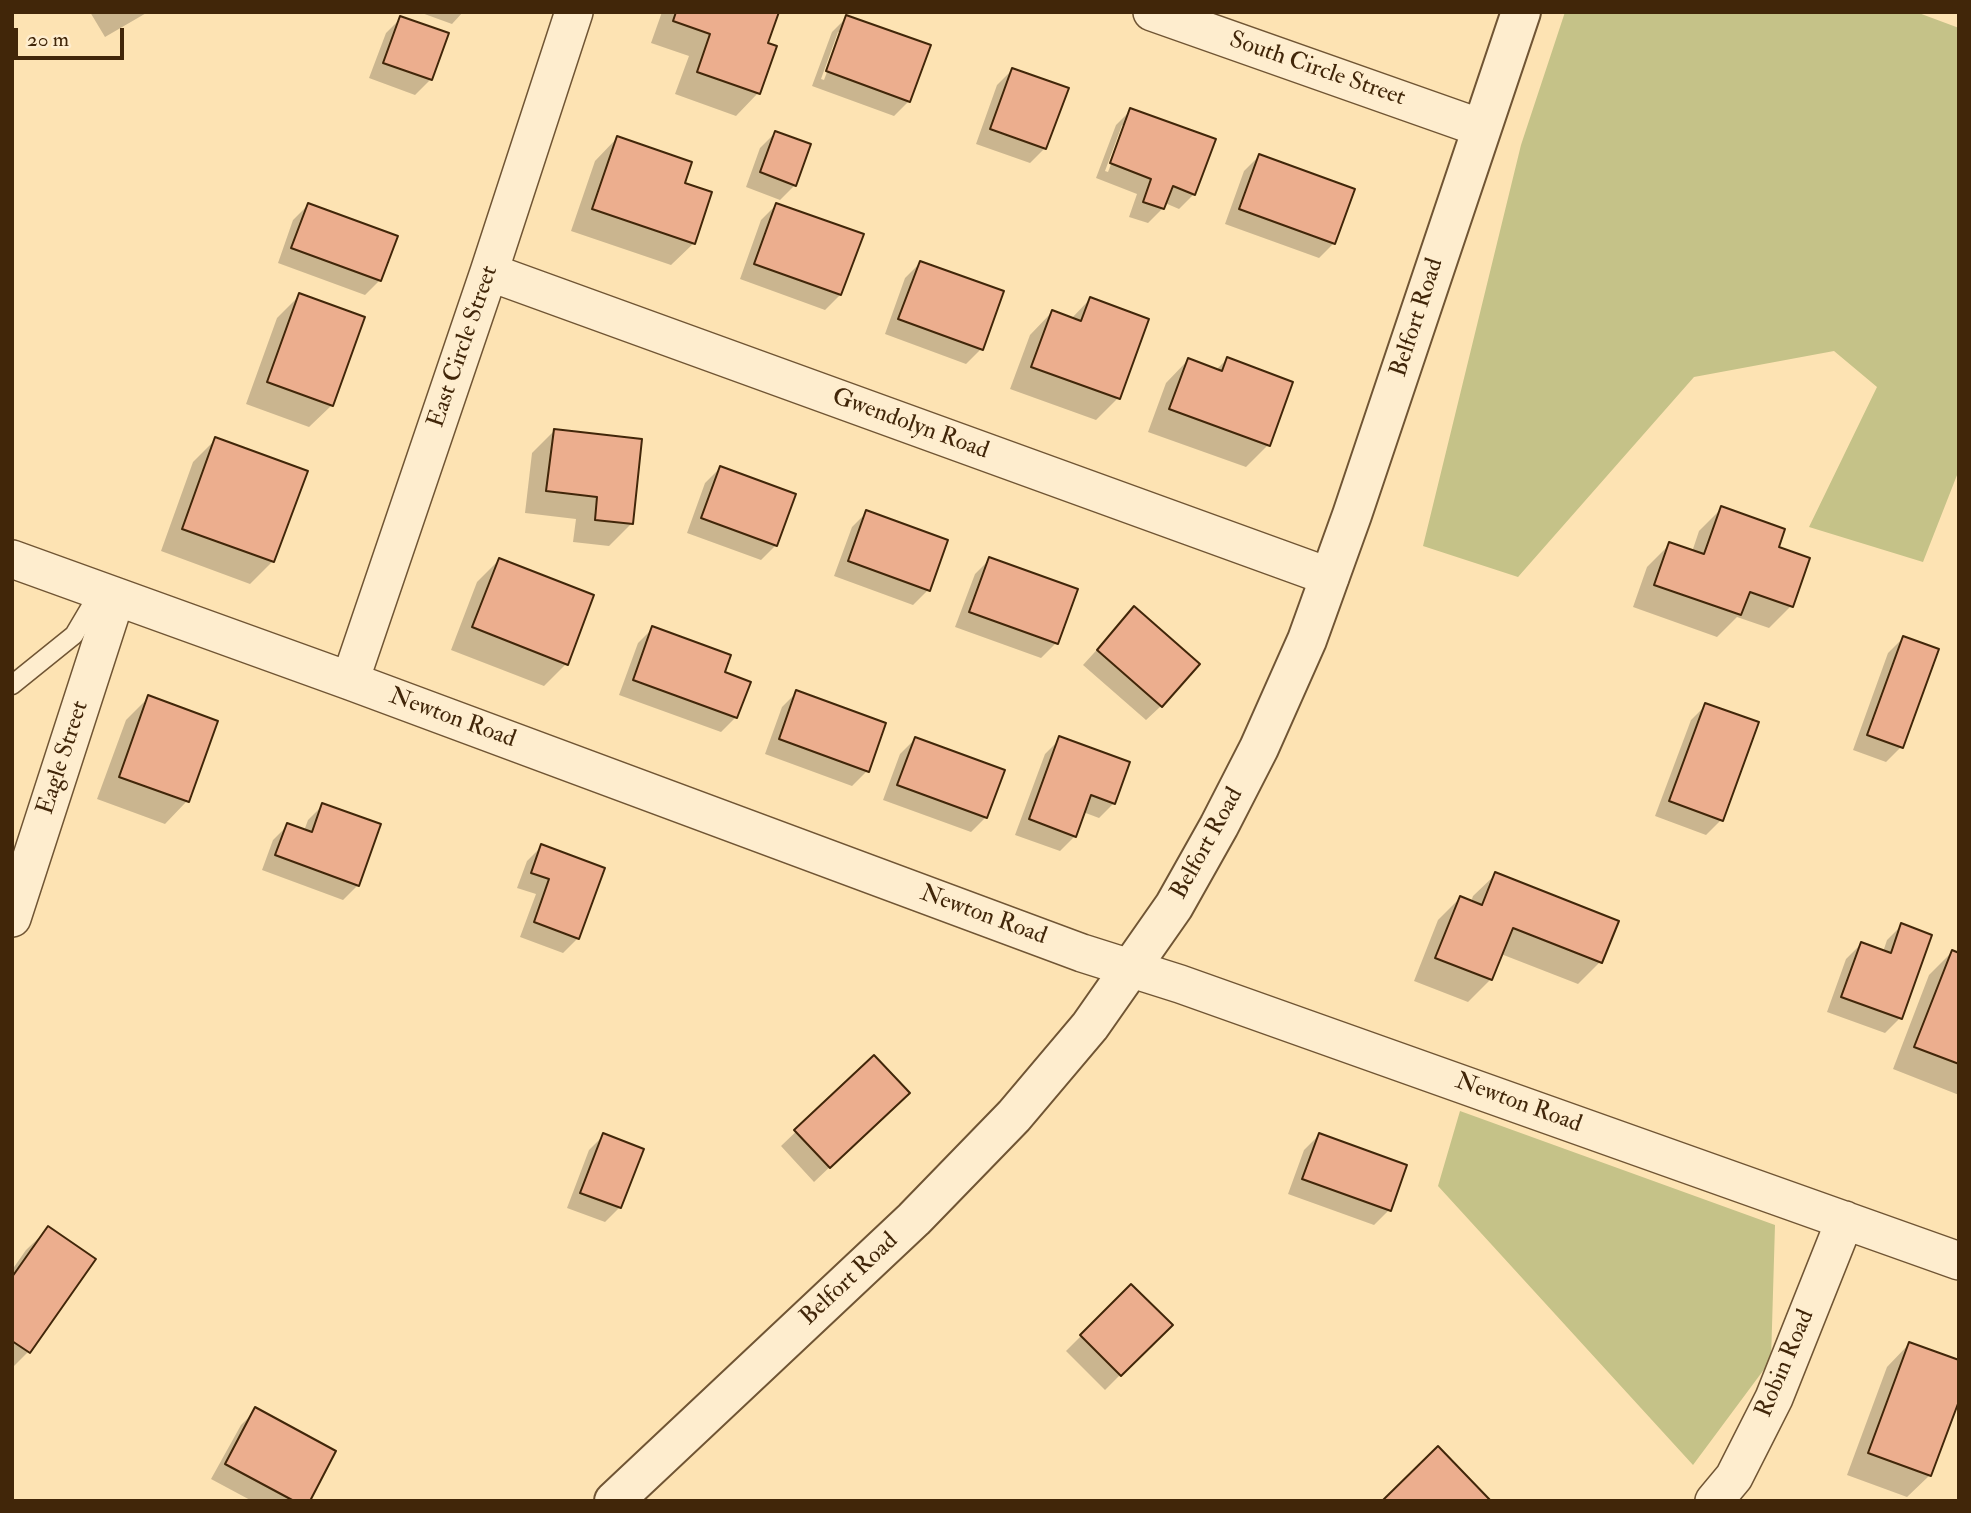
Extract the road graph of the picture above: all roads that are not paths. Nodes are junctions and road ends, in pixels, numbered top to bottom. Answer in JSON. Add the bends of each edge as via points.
{"nodes":[{"id":1,"x":574,"y":12,"type":"edge"},
{"id":2,"x":1152,"y":12,"type":"edge"},
{"id":3,"x":1521,"y":12,"type":"edge"},
{"id":4,"x":1481,"y":128,"type":"junction"},
{"id":5,"x":489,"y":272,"type":"junction"},
{"id":6,"x":12,"y":559,"type":"edge"},
{"id":7,"x":1331,"y":577,"type":"junction"},
{"id":8,"x":108,"y":594,"type":"junction"},
{"id":9,"x":350,"y":681,"type":"junction"},
{"id":10,"x":12,"y":685,"type":"edge"},
{"id":11,"x":12,"y":918,"type":"edge"},
{"id":12,"x":1131,"y":968,"type":"junction"},
{"id":13,"x":1845,"y":1220,"type":"junction"},
{"id":14,"x":1959,"y":1261,"type":"edge"},
{"id":15,"x":614,"y":1501,"type":"edge"},
{"id":16,"x":1714,"y":1501,"type":"edge"}],
"edges":[{"from":1,"to":5,"type":"street","name":"East Circle Street"},
{"from":2,"to":4,"type":"street","name":"South Circle Street"},
{"from":3,"to":4,"type":"street","name":"Belfort Road"},
{"from":4,"to":7,"type":"street","name":"Belfort Road"},
{"from":5,"to":7,"type":"street","name":"Gwendolyn Road"},
{"from":5,"to":9,"type":"street","name":"East Circle Street"},
{"from":6,"to":8,"type":"street","name":"Newton Road"},
{"from":7,"to":12,"type":"street","name":"Belfort Road","via":[[1259,748],[1174,905]]},
{"from":8,"to":9,"type":"street","name":"Newton Road"},
{"from":8,"to":10,"type":"lane","via":[[74,635]]},
{"from":8,"to":11,"type":"street","name":"Eagle Street"},
{"from":9,"to":12,"type":"street","name":"Newton Road"},
{"from":12,"to":13,"type":"street","name":"Newton Road"},
{"from":12,"to":15,"type":"street","name":"Belfort Road","via":[[1090,1026],[1014,1116],[914,1219]]},
{"from":13,"to":14,"type":"street","name":"Newton Road"},
{"from":13,"to":16,"type":"street","name":"Robin Road","via":[[1774,1398],[1734,1477]]}]}
